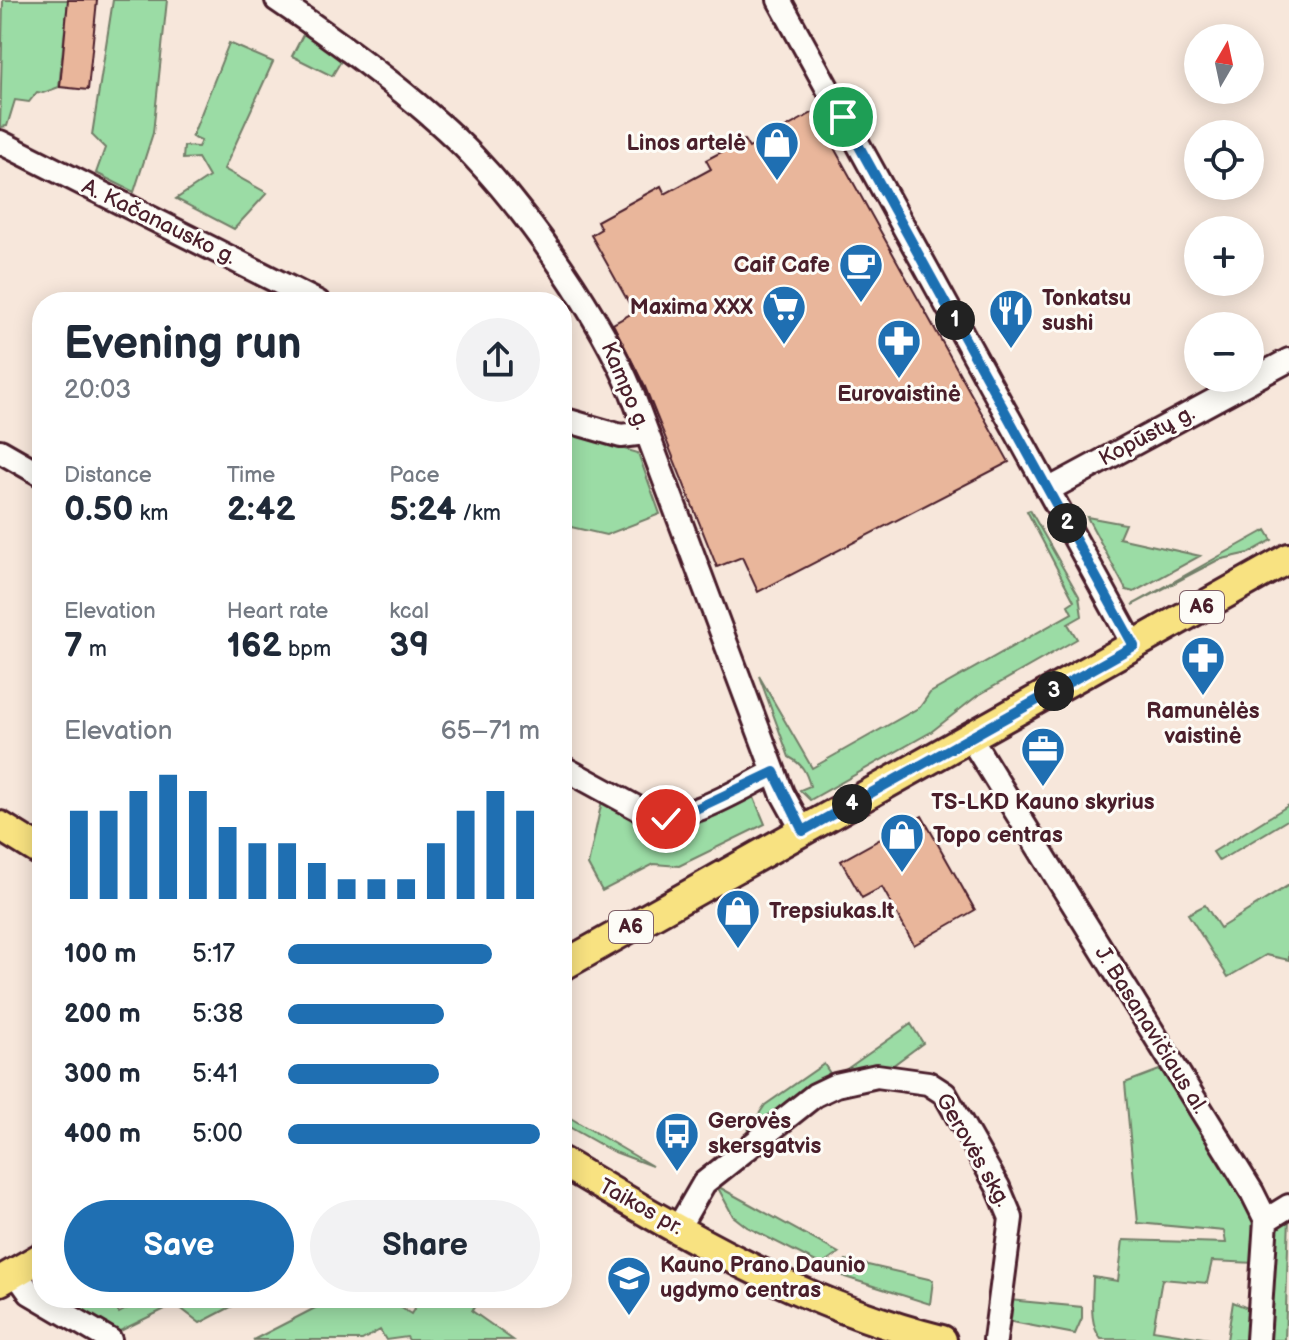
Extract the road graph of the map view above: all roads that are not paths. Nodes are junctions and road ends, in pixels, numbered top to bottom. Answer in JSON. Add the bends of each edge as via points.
{"nodes":[{"id":1,"x":277,"y":0,"type":"edge"},
{"id":2,"x":779,"y":0,"type":"edge"},
{"id":3,"x":0,"y":142,"type":"edge"},
{"id":4,"x":298,"y":292,"type":"edge"},
{"id":5,"x":1289,"y":360,"type":"edge"},
{"id":6,"x":572,"y":422,"type":"edge"},
{"id":7,"x":645,"y":433,"type":"junction"},
{"id":8,"x":0,"y":451,"type":"edge"},
{"id":9,"x":32,"y":469,"type":"edge"},
{"id":10,"x":1048,"y":490,"type":"junction"},
{"id":11,"x":1289,"y":558,"type":"edge"},
{"id":12,"x":1134,"y":646,"type":"junction"},
{"id":13,"x":971,"y":739,"type":"junction"},
{"id":14,"x":572,"y":772,"type":"edge"},
{"id":15,"x":774,"y":772,"type":"junction"},
{"id":16,"x":0,"y":826,"type":"edge"},
{"id":17,"x":803,"y":831,"type":"junction"},
{"id":18,"x":32,"y":846,"type":"edge"},
{"id":19,"x":572,"y":960,"type":"edge"},
{"id":20,"x":572,"y":1168,"type":"edge"},
{"id":21,"x":1289,"y":1206,"type":"edge"},
{"id":22,"x":1266,"y":1220,"type":"junction"},
{"id":23,"x":678,"y":1228,"type":"junction"},
{"id":24,"x":32,"y":1263,"type":"edge"},
{"id":25,"x":8,"y":1276,"type":"edge"},
{"id":26,"x":32,"y":1294,"type":"edge"},
{"id":27,"x":56,"y":1308,"type":"edge"},
{"id":28,"x":110,"y":1340,"type":"edge"},
{"id":29,"x":942,"y":1340,"type":"edge"},
{"id":30,"x":995,"y":1340,"type":"edge"},
{"id":31,"x":1258,"y":1340,"type":"edge"}],
"edges":[{"from":1,"to":7,"type":"street","name":"Kampo g.","via":[[443,128],[495,180],[605,337]]},
{"from":2,"to":10,"type":"street"},
{"from":3,"to":4,"type":"street","name":"A. Kačanausko g."},
{"from":5,"to":10,"type":"street","name":"Kopūstų g."},
{"from":6,"to":7,"type":"street","via":[[621,436]]},
{"from":7,"to":15,"type":"street","name":"Kampo g."},
{"from":8,"to":9,"type":"street"},
{"from":10,"to":12,"type":"street"},
{"from":11,"to":12,"type":"main road","number":"A6"},
{"from":12,"to":13,"type":"main road","number":"A6"},
{"from":13,"to":17,"type":"main road","number":"A6"},
{"from":13,"to":22,"type":"street","name":"J. Basanavičiaus al."},
{"from":14,"to":15,"type":"street","via":[[666,819]]},
{"from":15,"to":17,"type":"street","name":"Kampo g."},
{"from":16,"to":18,"type":"main road"},
{"from":17,"to":19,"type":"main road","number":"A6"},
{"from":20,"to":23,"type":"main road","name":"Taikos pr."},
{"from":21,"to":22,"type":"street"},
{"from":22,"to":31,"type":"street"},
{"from":23,"to":29,"type":"main road","name":"Taikos pr.","via":[[815,1299]]},
{"from":23,"to":30,"type":"street","name":"Gerovės skg.","via":[[704,1183],[815,1095],[877,1076],[928,1083],[945,1094],[1011,1218]]},
{"from":24,"to":25,"type":"main road"},
{"from":25,"to":26,"type":"street"},
{"from":27,"to":28,"type":"street"}]}
